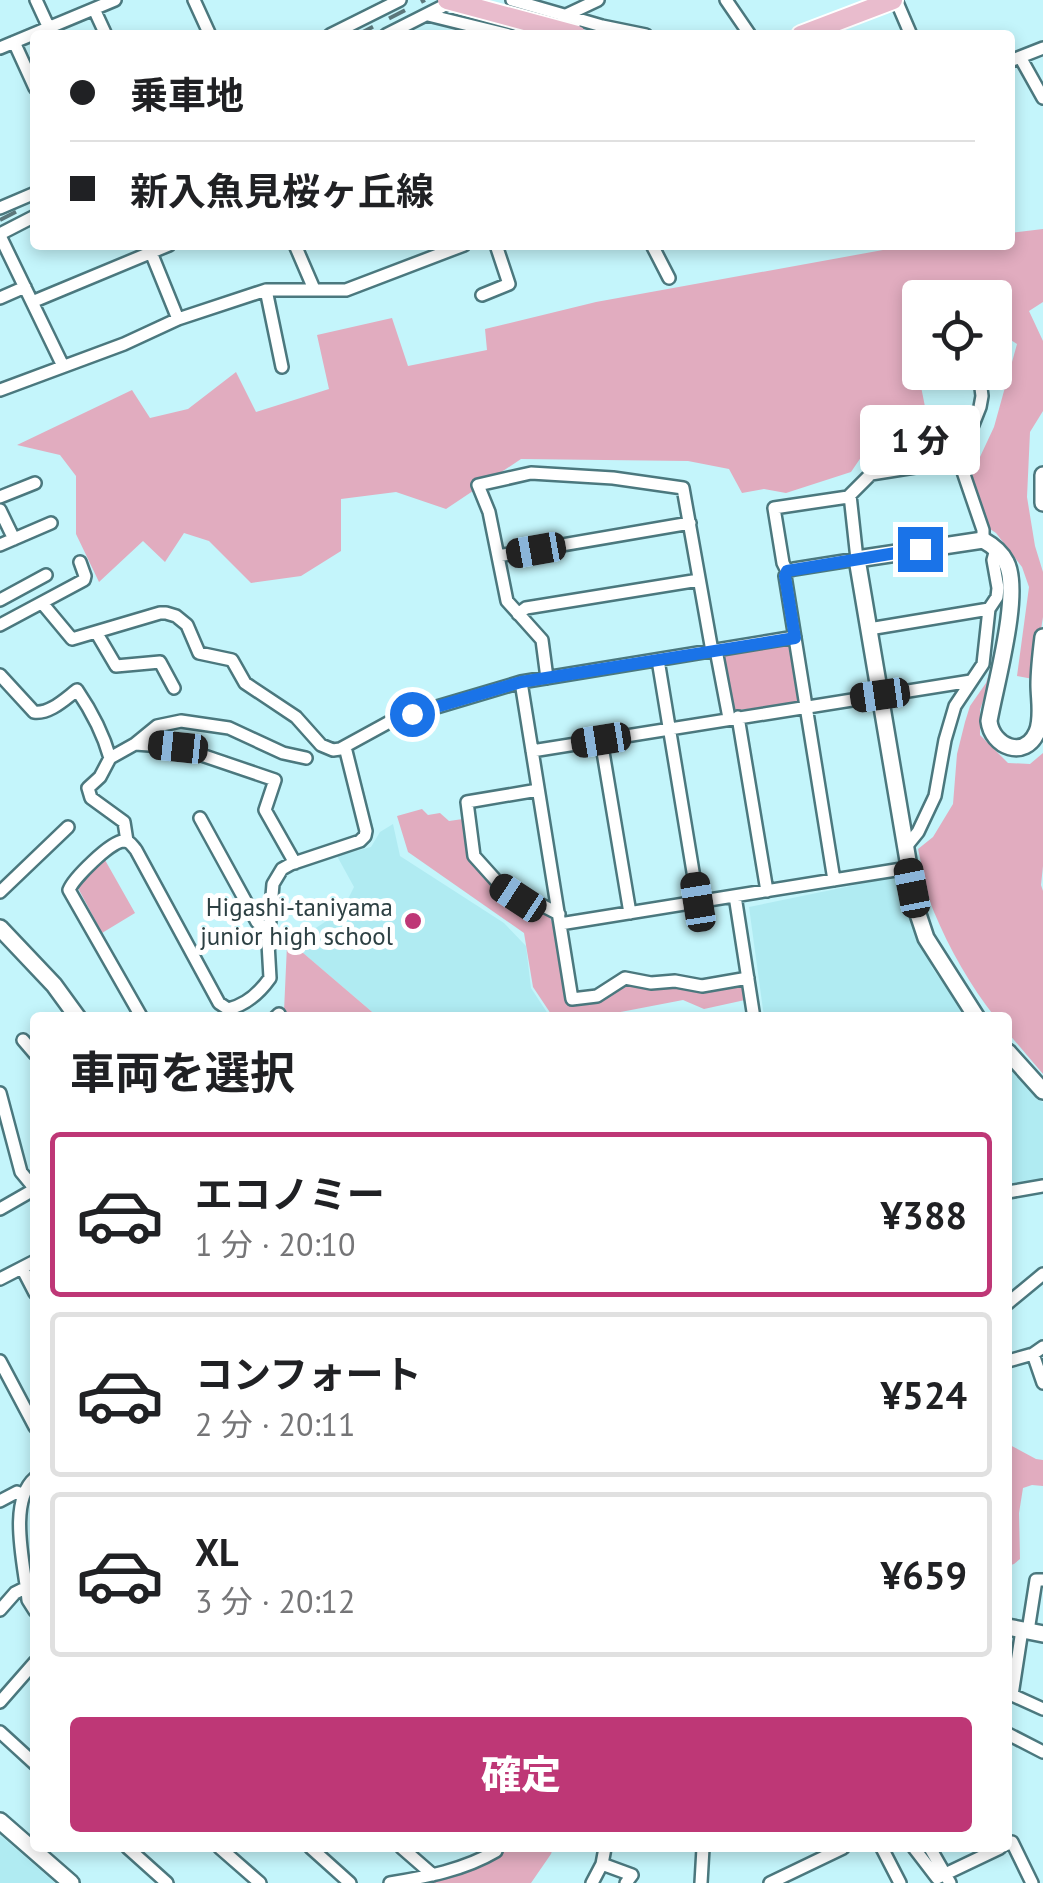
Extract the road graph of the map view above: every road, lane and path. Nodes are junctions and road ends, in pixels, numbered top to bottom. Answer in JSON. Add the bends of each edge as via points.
{"nodes":[{"id":1,"x":36,"y":0,"type":"edge"},
{"id":2,"x":114,"y":0,"type":"edge"},
{"id":3,"x":194,"y":0,"type":"edge"},
{"id":4,"x":400,"y":0,"type":"edge"},
{"id":5,"x":447,"y":0,"type":"edge"},
{"id":6,"x":455,"y":0,"type":"edge"},
{"id":7,"x":512,"y":0,"type":"edge"},
{"id":8,"x":598,"y":0,"type":"edge"},
{"id":9,"x":726,"y":0,"type":"edge"},
{"id":10,"x":894,"y":0,"type":"edge"},
{"id":11,"x":379,"y":4,"type":"edge"},
{"id":12,"x":94,"y":10,"type":"junction"},
{"id":13,"x":428,"y":15,"type":"junction"},
{"id":14,"x":563,"y":15,"type":"junction"},
{"id":15,"x":48,"y":26,"type":"junction"},
{"id":16,"x":40,"y":30,"type":"edge"},
{"id":17,"x":104,"y":30,"type":"edge"},
{"id":18,"x":208,"y":30,"type":"edge"},
{"id":19,"x":338,"y":30,"type":"edge"},
{"id":20,"x":396,"y":30,"type":"edge"},
{"id":21,"x":489,"y":30,"type":"edge"},
{"id":22,"x":552,"y":30,"type":"edge"},
{"id":23,"x":558,"y":30,"type":"edge"},
{"id":24,"x":622,"y":30,"type":"edge"},
{"id":25,"x":747,"y":30,"type":"edge"},
{"id":26,"x":815,"y":30,"type":"edge"},
{"id":27,"x":909,"y":30,"type":"edge"},
{"id":28,"x":30,"y":34,"type":"edge"},
{"id":29,"x":14,"y":42,"type":"junction"},
{"id":30,"x":0,"y":48,"type":"edge"},
{"id":31,"x":1043,"y":48,"type":"edge"},
{"id":32,"x":1015,"y":59,"type":"edge"},
{"id":33,"x":30,"y":77,"type":"edge"},
{"id":34,"x":1043,"y":98,"type":"edge"},
{"id":35,"x":30,"y":194,"type":"edge"},
{"id":36,"x":0,"y":208,"type":"edge"},
{"id":37,"x":30,"y":219,"type":"edge"},
{"id":38,"x":0,"y":235,"type":"edge"},
{"id":39,"x":148,"y":250,"type":"edge"},
{"id":40,"x":150,"y":250,"type":"edge"},
{"id":41,"x":298,"y":250,"type":"edge"},
{"id":42,"x":443,"y":250,"type":"edge"},
{"id":43,"x":498,"y":250,"type":"edge"},
{"id":44,"x":655,"y":250,"type":"edge"},
{"id":45,"x":670,"y":278,"type":"dead end"},
{"id":46,"x":24,"y":287,"type":"junction"},
{"id":47,"x":314,"y":289,"type":"junction"},
{"id":48,"x":266,"y":290,"type":"junction"},
{"id":49,"x":482,"y":295,"type":"dead end"},
{"id":50,"x":0,"y":298,"type":"edge"},
{"id":51,"x":32,"y":302,"type":"junction"},
{"id":52,"x":178,"y":319,"type":"junction"},
{"id":53,"x":63,"y":366,"type":"junction"},
{"id":54,"x":282,"y":367,"type":"dead end"},
{"id":55,"x":0,"y":390,"type":"edge"},
{"id":56,"x":981,"y":390,"type":"edge"},
{"id":57,"x":959,"y":460,"type":"junction"},
{"id":58,"x":1043,"y":475,"type":"edge"},
{"id":59,"x":35,"y":484,"type":"dead end"},
{"id":60,"x":850,"y":496,"type":"junction"},
{"id":61,"x":0,"y":497,"type":"edge"},
{"id":62,"x":1043,"y":503,"type":"edge"},
{"id":63,"x":0,"y":510,"type":"edge"},
{"id":64,"x":51,"y":523,"type":"dead end"},
{"id":65,"x":690,"y":523,"type":"junction"},
{"id":66,"x":14,"y":539,"type":"junction"},
{"id":67,"x":0,"y":545,"type":"edge"},
{"id":68,"x":990,"y":545,"type":"junction"},
{"id":69,"x":498,"y":556,"type":"junction"},
{"id":70,"x":857,"y":558,"type":"junction"},
{"id":71,"x":80,"y":562,"type":"dead end"},
{"id":72,"x":787,"y":571,"type":"junction"},
{"id":73,"x":46,"y":575,"type":"dead end"},
{"id":74,"x":700,"y":580,"type":"junction"},
{"id":75,"x":0,"y":600,"type":"edge"},
{"id":76,"x":42,"y":603,"type":"junction"},
{"id":77,"x":989,"y":609,"type":"junction"},
{"id":78,"x":518,"y":614,"type":"junction"},
{"id":79,"x":0,"y":625,"type":"edge"},
{"id":80,"x":869,"y":629,"type":"junction"},
{"id":81,"x":96,"y":632,"type":"junction"},
{"id":82,"x":1043,"y":637,"type":"edge"},
{"id":83,"x":795,"y":638,"type":"junction"},
{"id":84,"x":714,"y":650,"type":"junction"},
{"id":85,"x":658,"y":660,"type":"junction"},
{"id":86,"x":0,"y":675,"type":"edge"},
{"id":87,"x":547,"y":678,"type":"junction"},
{"id":88,"x":971,"y":681,"type":"junction"},
{"id":89,"x":521,"y":682,"type":"junction"},
{"id":90,"x":174,"y":688,"type":"dead end"},
{"id":91,"x":880,"y":695,"type":"junction"},
{"id":92,"x":806,"y":705,"type":"junction"},
{"id":93,"x":733,"y":718,"type":"junction"},
{"id":94,"x":669,"y":728,"type":"junction"},
{"id":95,"x":601,"y":740,"type":"junction"},
{"id":96,"x":135,"y":744,"type":"junction"},
{"id":97,"x":345,"y":746,"type":"junction"},
{"id":98,"x":532,"y":750,"type":"junction"},
{"id":99,"x":110,"y":758,"type":"junction"},
{"id":100,"x":306,"y":758,"type":"dead end"},
{"id":101,"x":538,"y":790,"type":"junction"},
{"id":102,"x":200,"y":818,"type":"dead end"},
{"id":103,"x":68,"y":827,"type":"dead end"},
{"id":104,"x":126,"y":842,"type":"junction"},
{"id":105,"x":905,"y":848,"type":"junction"},
{"id":106,"x":295,"y":863,"type":"junction"},
{"id":107,"x":908,"y":868,"type":"junction"},
{"id":108,"x":834,"y":880,"type":"junction"},
{"id":109,"x":766,"y":891,"type":"junction"},
{"id":110,"x":0,"y":892,"type":"edge"},
{"id":111,"x":735,"y":896,"type":"junction"},
{"id":112,"x":698,"y":902,"type":"junction"},
{"id":113,"x":630,"y":913,"type":"junction"},
{"id":114,"x":560,"y":919,"type":"junction"},
{"id":115,"x":0,"y":928,"type":"edge"},
{"id":116,"x":268,"y":932,"type":"junction"},
{"id":117,"x":748,"y":978,"type":"junction"},
{"id":118,"x":74,"y":1012,"type":"edge"},
{"id":119,"x":139,"y":1012,"type":"edge"},
{"id":120,"x":753,"y":1012,"type":"edge"},
{"id":121,"x":973,"y":1012,"type":"edge"},
{"id":122,"x":23,"y":1040,"type":"dead end"},
{"id":123,"x":30,"y":1048,"type":"edge"},
{"id":124,"x":1012,"y":1056,"type":"edge"},
{"id":125,"x":1043,"y":1090,"type":"edge"},
{"id":126,"x":0,"y":1093,"type":"edge"},
{"id":127,"x":13,"y":1134,"type":"junction"},
{"id":128,"x":0,"y":1141,"type":"edge"},
{"id":129,"x":30,"y":1183,"type":"edge"},
{"id":130,"x":1043,"y":1186,"type":"edge"},
{"id":131,"x":1012,"y":1191,"type":"edge"},
{"id":132,"x":30,"y":1192,"type":"edge"},
{"id":133,"x":0,"y":1209,"type":"edge"},
{"id":134,"x":30,"y":1264,"type":"edge"},
{"id":135,"x":22,"y":1268,"type":"junction"},
{"id":136,"x":1043,"y":1274,"type":"edge"},
{"id":137,"x":0,"y":1279,"type":"edge"},
{"id":138,"x":30,"y":1283,"type":"edge"},
{"id":139,"x":1012,"y":1300,"type":"edge"},
{"id":140,"x":1038,"y":1351,"type":"edge"},
{"id":141,"x":1012,"y":1360,"type":"edge"},
{"id":142,"x":0,"y":1361,"type":"edge"},
{"id":143,"x":1043,"y":1383,"type":"edge"},
{"id":144,"x":30,"y":1418,"type":"edge"},
{"id":145,"x":30,"y":1482,"type":"edge"},
{"id":146,"x":24,"y":1495,"type":"junction"},
{"id":147,"x":1,"y":1499,"type":"edge"},
{"id":148,"x":1043,"y":1580,"type":"edge"},
{"id":149,"x":27,"y":1588,"type":"junction"},
{"id":150,"x":30,"y":1603,"type":"edge"},
{"id":151,"x":0,"y":1610,"type":"edge"},
{"id":152,"x":1025,"y":1630,"type":"edge"},
{"id":153,"x":30,"y":1678,"type":"edge"},
{"id":154,"x":0,"y":1702,"type":"edge"},
{"id":155,"x":1043,"y":1709,"type":"edge"},
{"id":156,"x":0,"y":1732,"type":"edge"},
{"id":157,"x":1012,"y":1736,"type":"edge"},
{"id":158,"x":1043,"y":1752,"type":"edge"},
{"id":159,"x":30,"y":1759,"type":"edge"},
{"id":160,"x":0,"y":1820,"type":"edge"},
{"id":161,"x":1012,"y":1842,"type":"edge"},
{"id":162,"x":30,"y":1847,"type":"edge"},
{"id":163,"x":36,"y":1852,"type":"edge"},
{"id":164,"x":132,"y":1852,"type":"edge"},
{"id":165,"x":225,"y":1852,"type":"edge"},
{"id":166,"x":315,"y":1852,"type":"edge"},
{"id":167,"x":407,"y":1852,"type":"edge"},
{"id":168,"x":492,"y":1852,"type":"edge"},
{"id":169,"x":605,"y":1852,"type":"edge"},
{"id":170,"x":703,"y":1852,"type":"edge"},
{"id":171,"x":835,"y":1852,"type":"edge"},
{"id":172,"x":884,"y":1852,"type":"edge"},
{"id":173,"x":917,"y":1852,"type":"edge"},
{"id":174,"x":932,"y":1852,"type":"edge"},
{"id":175,"x":993,"y":1852,"type":"edge"},
{"id":176,"x":602,"y":1864,"type":"junction"},
{"id":177,"x":433,"y":1875,"type":"junction"},
{"id":178,"x":947,"y":1878,"type":"edge"},
{"id":179,"x":70,"y":1883,"type":"edge"},
{"id":180,"x":167,"y":1883,"type":"edge"},
{"id":181,"x":260,"y":1883,"type":"edge"},
{"id":182,"x":350,"y":1883,"type":"edge"},
{"id":183,"x":390,"y":1883,"type":"edge"},
{"id":184,"x":592,"y":1883,"type":"edge"},
{"id":185,"x":626,"y":1883,"type":"edge"},
{"id":186,"x":700,"y":1883,"type":"edge"},
{"id":187,"x":770,"y":1883,"type":"edge"},
{"id":188,"x":900,"y":1883,"type":"edge"},
{"id":189,"x":1032,"y":1883,"type":"edge"}],
"edges":[{"from":1,"to":15,"type":"street"},
{"from":2,"to":12,"type":"street"},
{"from":3,"to":18,"type":"street"},
{"from":4,"to":11,"type":"street"},
{"from":5,"to":23,"type":"main road","bridge":true},
{"from":6,"to":13,"type":"street"},
{"from":7,"to":14,"type":"street"},
{"from":8,"to":14,"type":"street"},
{"from":9,"to":25,"type":"street"},
{"from":10,"to":26,"type":"main road"},
{"from":10,"to":27,"type":"street"},
{"from":11,"to":19,"type":"street"},
{"from":12,"to":15,"type":"street"},
{"from":12,"to":17,"type":"street"},
{"from":13,"to":20,"type":"street"},
{"from":13,"to":21,"type":"street"},
{"from":14,"to":22,"type":"street"},
{"from":14,"to":24,"type":"street"},
{"from":15,"to":16,"type":"street"},
{"from":28,"to":29,"type":"street"},
{"from":29,"to":30,"type":"street"},
{"from":29,"to":33,"type":"street"},
{"from":31,"to":32,"type":"street"},
{"from":32,"to":34,"type":"street"},
{"from":35,"to":36,"type":"street"},
{"from":37,"to":38,"type":"street"},
{"from":38,"to":46,"type":"street"},
{"from":39,"to":51,"type":"street"},
{"from":40,"to":52,"type":"street"},
{"from":41,"to":47,"type":"street"},
{"from":42,"to":47,"type":"street","via":[[346,290]]},
{"from":43,"to":49,"type":"street","via":[[509,284]]},
{"from":44,"to":45,"type":"street"},
{"from":46,"to":50,"type":"street"},
{"from":46,"to":51,"type":"street"},
{"from":47,"to":48,"type":"street"},
{"from":48,"to":52,"type":"street"},
{"from":48,"to":54,"type":"street"},
{"from":51,"to":53,"type":"street"},
{"from":52,"to":53,"type":"street"},
{"from":53,"to":55,"type":"street"},
{"from":56,"to":57,"type":"street"},
{"from":57,"to":60,"type":"street","via":[[871,474]]},
{"from":57,"to":68,"type":"street"},
{"from":58,"to":62,"type":"street"},
{"from":59,"to":61,"type":"street"},
{"from":60,"to":70,"type":"street"},
{"from":60,"to":72,"type":"street","via":[[774,508]]},
{"from":63,"to":66,"type":"street"},
{"from":64,"to":66,"type":"street"},
{"from":65,"to":69,"type":"street"},
{"from":65,"to":69,"type":"street","via":[[684,488],[531,473],[478,485]]},
{"from":65,"to":74,"type":"street"},
{"from":66,"to":67,"type":"street"},
{"from":68,"to":70,"type":"street"},
{"from":68,"to":77,"type":"street","via":[[998,588]]},
{"from":68,"to":82,"type":"street","via":[[1008,564],[1011,580],[990,729],[1010,748],[1029,744],[1040,725]]},
{"from":69,"to":78,"type":"street","via":[[508,601]]},
{"from":70,"to":72,"type":"street"},
{"from":70,"to":80,"type":"street"},
{"from":71,"to":76,"type":"street","via":[[84,580]]},
{"from":72,"to":83,"type":"street"},
{"from":73,"to":75,"type":"street"},
{"from":74,"to":78,"type":"street"},
{"from":74,"to":84,"type":"street"},
{"from":76,"to":79,"type":"street"},
{"from":76,"to":81,"type":"street","via":[[72,638]]},
{"from":77,"to":80,"type":"street"},
{"from":77,"to":88,"type":"street","via":[[985,656]]},
{"from":78,"to":87,"type":"street","via":[[542,640]]},
{"from":80,"to":91,"type":"street"},
{"from":81,"to":90,"type":"street","via":[[116,666],[160,662]]},
{"from":81,"to":97,"type":"street","via":[[160,613],[176,616],[188,625],[199,654],[232,660],[245,683],[296,717],[321,745]]},
{"from":83,"to":84,"type":"street"},
{"from":83,"to":92,"type":"street"},
{"from":84,"to":85,"type":"street"},
{"from":84,"to":93,"type":"street"},
{"from":85,"to":87,"type":"street"},
{"from":85,"to":94,"type":"street"},
{"from":86,"to":99,"type":"street","via":[[40,714],[78,690]]},
{"from":87,"to":89,"type":"street"},
{"from":88,"to":91,"type":"street"},
{"from":88,"to":105,"type":"street","via":[[948,728],[936,796]]},
{"from":89,"to":97,"type":"street","via":[[393,720]]},
{"from":89,"to":98,"type":"street"},
{"from":91,"to":92,"type":"street"},
{"from":91,"to":105,"type":"street"},
{"from":92,"to":93,"type":"street"},
{"from":92,"to":108,"type":"street"},
{"from":93,"to":94,"type":"street"},
{"from":93,"to":109,"type":"street"},
{"from":94,"to":95,"type":"street"},
{"from":94,"to":112,"type":"street"},
{"from":95,"to":98,"type":"street"},
{"from":95,"to":113,"type":"street"},
{"from":96,"to":99,"type":"street"},
{"from":96,"to":100,"type":"street","via":[[157,726],[181,721],[229,728]]},
{"from":96,"to":106,"type":"street","via":[[178,747],[275,780],[265,810]]},
{"from":97,"to":106,"type":"street","via":[[365,836]]},
{"from":98,"to":101,"type":"street"},
{"from":99,"to":104,"type":"street","via":[[88,788],[124,822]]},
{"from":101,"to":114,"type":"street"},
{"from":101,"to":114,"type":"street","via":[[467,802],[474,856],[501,886]]},
{"from":102,"to":116,"type":"street"},
{"from":103,"to":110,"type":"street"},
{"from":104,"to":116,"type":"street","via":[[223,1007],[236,1007],[270,978]]},
{"from":104,"to":119,"type":"street","via":[[72,880],[69,890]]},
{"from":105,"to":107,"type":"street"},
{"from":106,"to":116,"type":"street","via":[[276,876]]},
{"from":107,"to":108,"type":"street"},
{"from":107,"to":121,"type":"street","via":[[926,938]]},
{"from":108,"to":109,"type":"street"},
{"from":109,"to":111,"type":"street"},
{"from":111,"to":112,"type":"street"},
{"from":111,"to":117,"type":"street"},
{"from":112,"to":113,"type":"street"},
{"from":113,"to":114,"type":"street"},
{"from":114,"to":117,"type":"street","via":[[572,999],[596,996],[625,978],[702,986]]},
{"from":115,"to":118,"type":"street"},
{"from":117,"to":120,"type":"street"},
{"from":122,"to":123,"type":"street"},
{"from":124,"to":125,"type":"street"},
{"from":126,"to":127,"type":"street"},
{"from":127,"to":128,"type":"street"},
{"from":127,"to":129,"type":"street"},
{"from":130,"to":131,"type":"street"},
{"from":132,"to":133,"type":"street"},
{"from":134,"to":135,"type":"street"},
{"from":135,"to":137,"type":"street"},
{"from":135,"to":138,"type":"street"},
{"from":136,"to":139,"type":"street"},
{"from":140,"to":141,"type":"street"},
{"from":140,"to":143,"type":"street"},
{"from":142,"to":144,"type":"street"},
{"from":145,"to":146,"type":"street"},
{"from":146,"to":147,"type":"street"},
{"from":146,"to":149,"type":"street","via":[[18,1512]]},
{"from":148,"to":152,"type":"street","via":[[1036,1580]]},
{"from":149,"to":150,"type":"street"},
{"from":149,"to":151,"type":"street"},
{"from":152,"to":155,"type":"street","via":[[1012,1695]]},
{"from":153,"to":154,"type":"street"},
{"from":156,"to":159,"type":"street"},
{"from":157,"to":158,"type":"street"},
{"from":160,"to":162,"type":"street"},
{"from":161,"to":189,"type":"street"},
{"from":163,"to":179,"type":"street"},
{"from":164,"to":180,"type":"street"},
{"from":165,"to":181,"type":"street"},
{"from":166,"to":182,"type":"street"},
{"from":167,"to":177,"type":"street"},
{"from":168,"to":177,"type":"street"},
{"from":169,"to":176,"type":"street"},
{"from":170,"to":186,"type":"street"},
{"from":171,"to":187,"type":"street"},
{"from":172,"to":188,"type":"street"},
{"from":173,"to":178,"type":"street","via":[[937,1878]]},
{"from":174,"to":178,"type":"street"},
{"from":175,"to":178,"type":"street"},
{"from":176,"to":184,"type":"street"},
{"from":176,"to":185,"type":"street","via":[[632,1875]]},
{"from":177,"to":183,"type":"street"}]}
